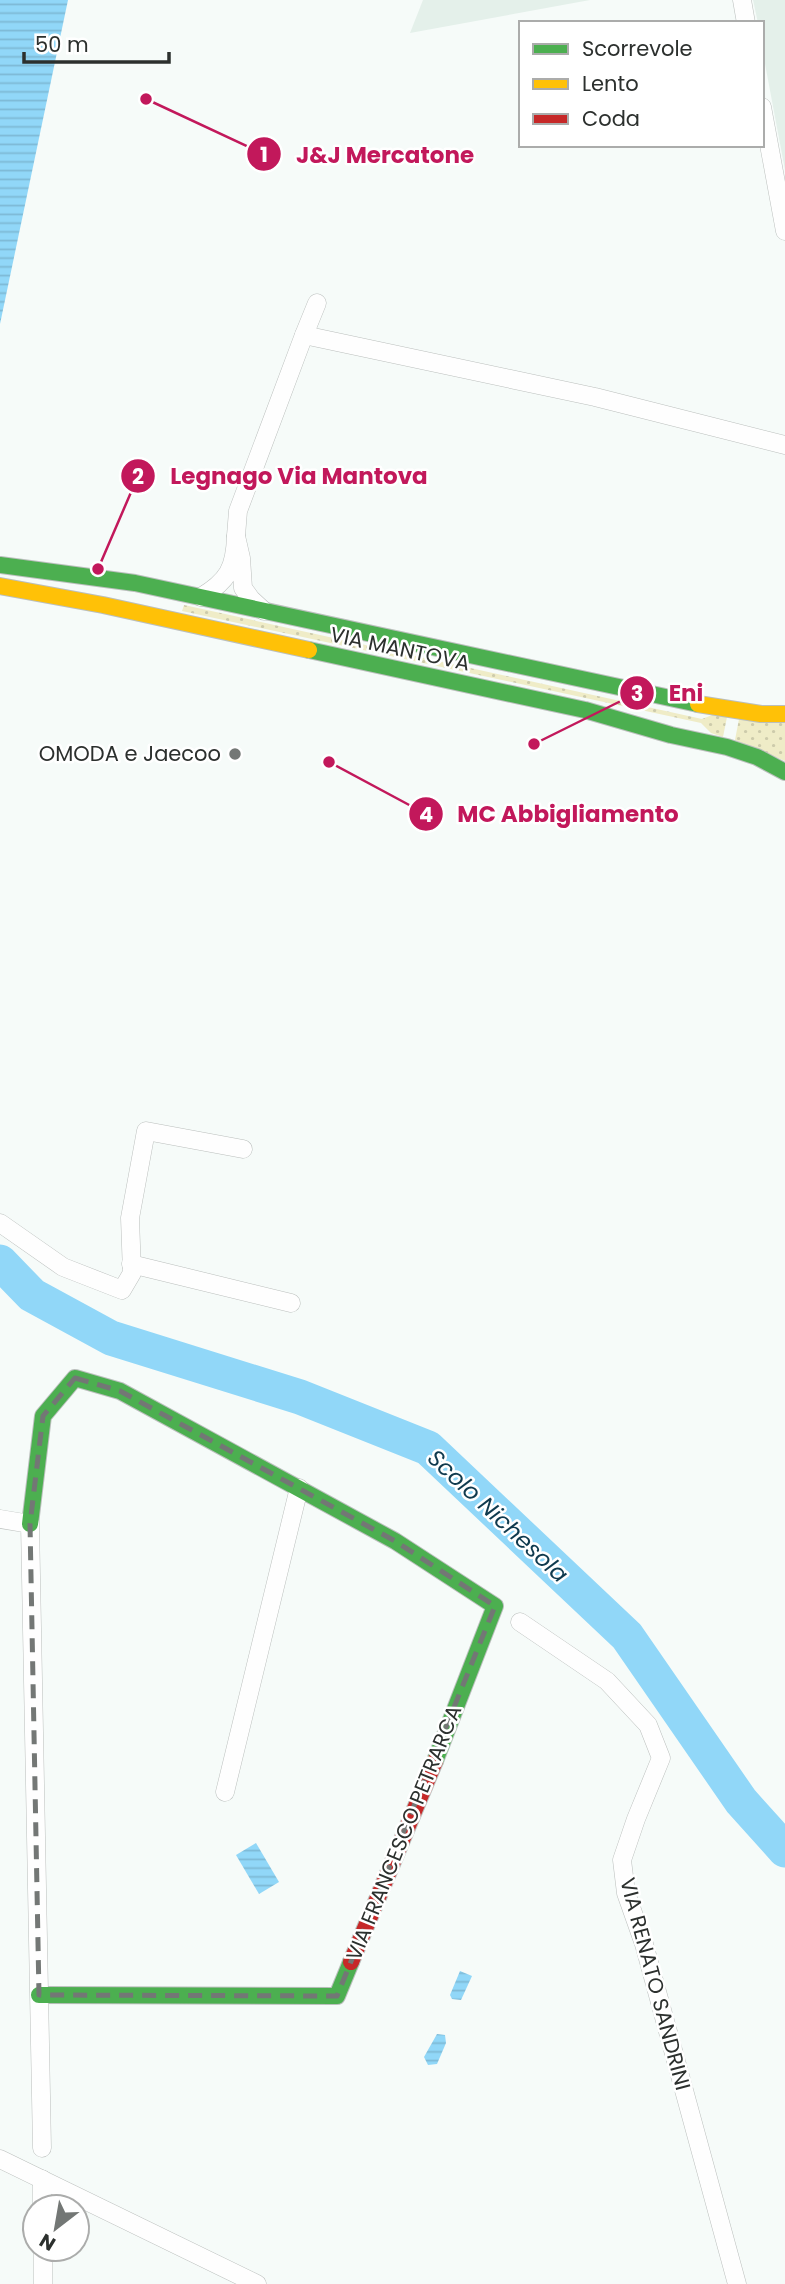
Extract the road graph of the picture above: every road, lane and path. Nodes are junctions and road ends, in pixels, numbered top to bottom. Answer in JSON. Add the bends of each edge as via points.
{"nodes":[{"id":1,"x":742,"y":0,"type":"edge"},
{"id":2,"x":746,"y":21,"type":"edge"},
{"id":3,"x":764,"y":118,"type":"edge"},
{"id":4,"x":785,"y":231,"type":"edge"},
{"id":5,"x":317,"y":303,"type":"dead end"},
{"id":6,"x":304,"y":335,"type":"junction"},
{"id":7,"x":785,"y":445,"type":"edge"},
{"id":8,"x":236,"y":537,"type":"junction"},
{"id":9,"x":0,"y":565,"type":"edge"},
{"id":10,"x":0,"y":586,"type":"edge"},
{"id":11,"x":201,"y":597,"type":"junction"},
{"id":12,"x":264,"y":611,"type":"junction"},
{"id":13,"x":785,"y":714,"type":"edge"},
{"id":14,"x":785,"y":772,"type":"edge"},
{"id":15,"x":243,"y":1149,"type":"dead end"},
{"id":16,"x":0,"y":1223,"type":"edge"},
{"id":17,"x":131,"y":1264,"type":"junction"},
{"id":18,"x":291,"y":1303,"type":"dead end"},
{"id":19,"x":299,"y":1488,"type":"junction"},
{"id":20,"x":0,"y":1519,"type":"edge"},
{"id":21,"x":30,"y":1524,"type":"junction"},
{"id":22,"x":520,"y":1622,"type":"dead end"},
{"id":23,"x":225,"y":1792,"type":"dead end"},
{"id":24,"x":39,"y":1995,"type":"junction"},
{"id":25,"x":42,"y":2148,"type":"dead end"},
{"id":26,"x":0,"y":2159,"type":"edge"},
{"id":27,"x":42,"y":2179,"type":"junction"},
{"id":28,"x":42,"y":2193,"type":"edge"},
{"id":29,"x":43,"y":2263,"type":"edge"},
{"id":30,"x":43,"y":2284,"type":"edge"},
{"id":31,"x":257,"y":2284,"type":"edge"},
{"id":32,"x":737,"y":2284,"type":"edge"}],
"edges":[{"from":1,"to":2,"type":"street"},
{"from":3,"to":4,"type":"street"},
{"from":5,"to":6,"type":"street"},
{"from":6,"to":7,"type":"street","via":[[595,397]]},
{"from":6,"to":8,"type":"street","via":[[238,511]]},
{"from":8,"to":11,"type":"street","via":[[229,572],[221,584]]},
{"from":8,"to":12,"type":"street","via":[[243,588]]},
{"from":9,"to":11,"type":"main road","name":"VIA MANTOVA","via":[[106,577]]},
{"from":10,"to":14,"type":"main road","name":"VIA MANTOVA","via":[[586,710],[727,747]]},
{"from":11,"to":12,"type":"main road","name":"VIA MANTOVA"},
{"from":12,"to":13,"type":"main road","name":"VIA MANTOVA","via":[[690,703]]},
{"from":15,"to":17,"type":"street","via":[[146,1131],[130,1217]]},
{"from":16,"to":17,"type":"street","via":[[63,1267],[122,1290],[132,1273]]},
{"from":17,"to":18,"type":"street"},
{"from":19,"to":21,"type":"main road","name":"VIA FRANCESCO PETRARCA","via":[[120,1391],[75,1378],[43,1416]]},
{"from":19,"to":23,"type":"street"},
{"from":19,"to":24,"type":"main road","name":"VIA FRANCESCO PETRARCA","via":[[395,1541],[495,1606],[337,1996]]},
{"from":20,"to":21,"type":"street"},
{"from":21,"to":24,"type":"street","name":"VIA FRANCESCO PETRARCA"},
{"from":22,"to":32,"type":"street","name":"VIA RENATO SANDRINI","via":[[607,1681],[648,1725],[661,1758],[622,1860],[626,1893]]},
{"from":24,"to":25,"type":"street","name":"VIA FRANCESCO PETRARCA"},
{"from":26,"to":27,"type":"street"},
{"from":27,"to":28,"type":"street"},
{"from":27,"to":31,"type":"street"},
{"from":29,"to":30,"type":"street"}]}
